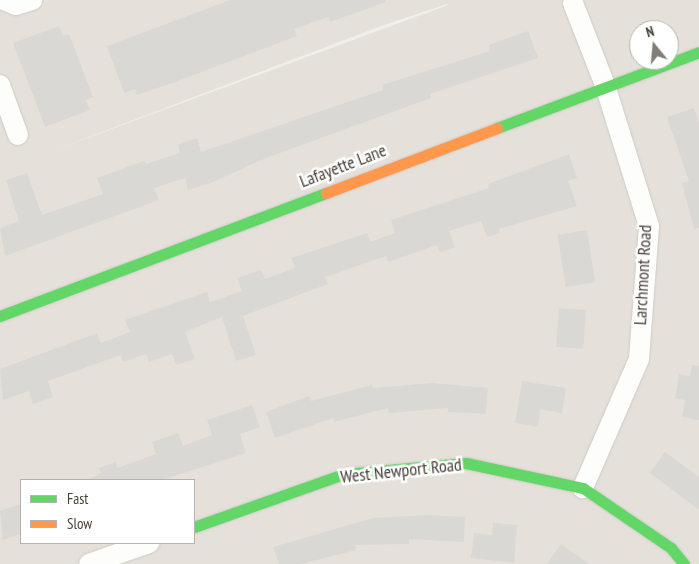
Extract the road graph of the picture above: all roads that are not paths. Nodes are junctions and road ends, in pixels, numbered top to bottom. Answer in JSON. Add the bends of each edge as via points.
{"nodes":[{"id":1,"x":4,"y":0,"type":"edge"},
{"id":2,"x":32,"y":0,"type":"edge"},
{"id":3,"x":573,"y":3,"type":"dead end"},
{"id":4,"x":699,"y":52,"type":"edge"},
{"id":5,"x":0,"y":85,"type":"edge"},
{"id":6,"x":605,"y":85,"type":"junction"},
{"id":7,"x":18,"y":135,"type":"dead end"},
{"id":8,"x":0,"y":316,"type":"edge"},
{"id":9,"x":583,"y":488,"type":"junction"},
{"id":10,"x":195,"y":527,"type":"edge"},
{"id":11,"x":146,"y":544,"type":"edge"},
{"id":12,"x":89,"y":564,"type":"edge"},
{"id":13,"x":684,"y":564,"type":"edge"}],
"edges":[{"from":1,"to":2,"type":"street","via":[[16,5]]},
{"from":3,"to":6,"type":"street","name":"Larchmont Road"},
{"from":4,"to":6,"type":"street","name":"Lafayette Lane"},
{"from":5,"to":7,"type":"street"},
{"from":6,"to":8,"type":"street","name":"Lafayette Lane"},
{"from":6,"to":9,"type":"street","name":"Larchmont Road","via":[[649,226],[638,359]]},
{"from":9,"to":10,"type":"street","name":"West Newport Road","via":[[466,463],[344,474]]},
{"from":9,"to":13,"type":"street","via":[[671,548]]},
{"from":11,"to":12,"type":"street"}]}
